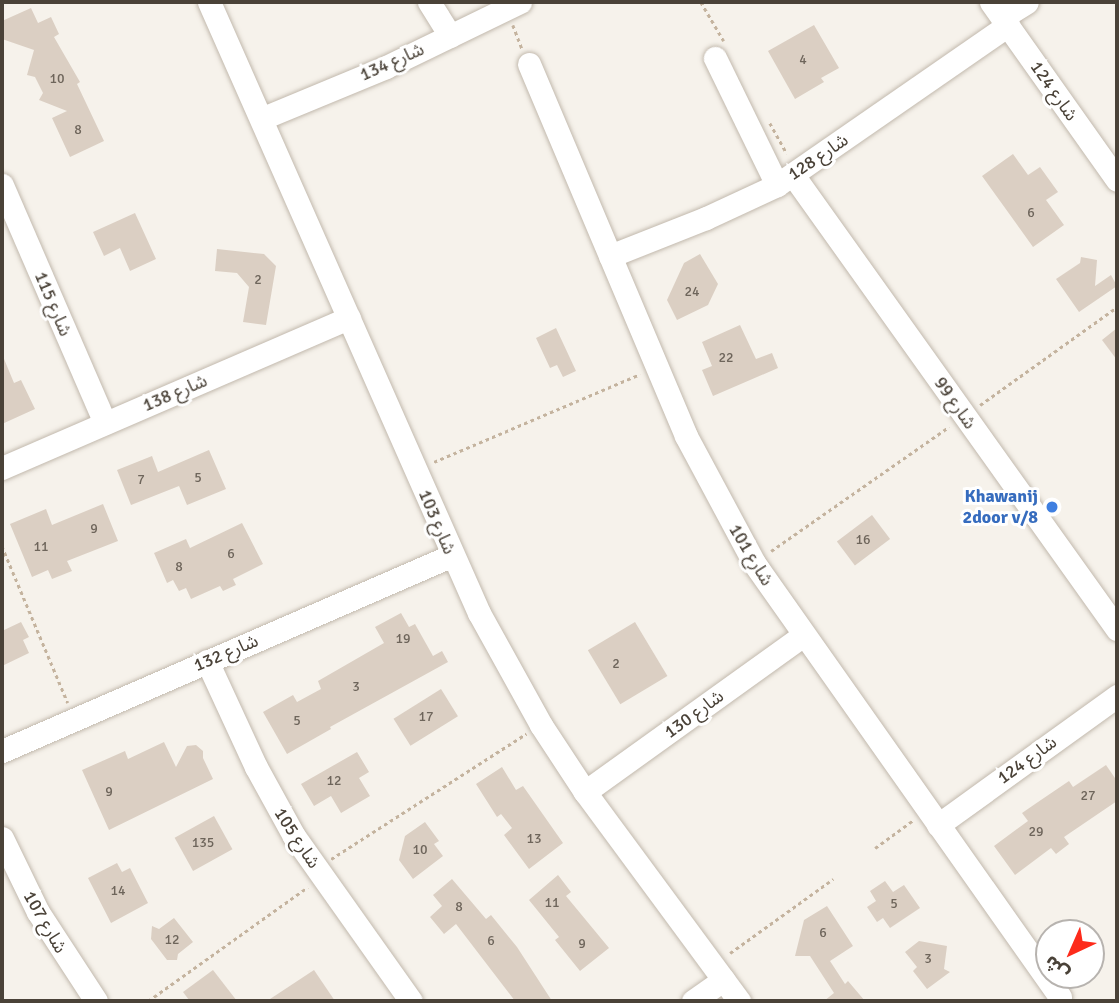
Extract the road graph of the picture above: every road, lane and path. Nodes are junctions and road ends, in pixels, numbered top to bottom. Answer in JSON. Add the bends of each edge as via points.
{"nodes":[{"id":1,"x":209,"y":2,"type":"edge"},
{"id":2,"x":429,"y":2,"type":"edge"},
{"id":3,"x":1027,"y":2,"type":"edge"},
{"id":4,"x":513,"y":6,"type":"edge"},
{"id":5,"x":1001,"y":15,"type":"edge"},
{"id":6,"x":450,"y":36,"type":"junction"},
{"id":7,"x":715,"y":58,"type":"dead end"},
{"id":8,"x":529,"y":64,"type":"joint"},
{"id":9,"x":263,"y":118,"type":"junction"},
{"id":10,"x":785,"y":180,"type":"junction"},
{"id":11,"x":1117,"y":180,"type":"edge"},
{"id":12,"x":2,"y":185,"type":"edge"},
{"id":13,"x":610,"y":256,"type":"junction"},
{"id":14,"x":1117,"y":307,"type":"edge"},
{"id":15,"x":349,"y":318,"type":"junction"},
{"id":16,"x":656,"y":367,"type":"junction"},
{"id":17,"x":964,"y":416,"type":"junction"},
{"id":18,"x":105,"y":423,"type":"junction"},
{"id":19,"x":2,"y":468,"type":"edge"},
{"id":20,"x":415,"y":471,"type":"junction"},
{"id":21,"x":2,"y":546,"type":"edge"},
{"id":22,"x":451,"y":556,"type":"junction"},
{"id":23,"x":754,"y":563,"type":"junction"},
{"id":24,"x":1117,"y":629,"type":"edge"},
{"id":25,"x":802,"y":636,"type":"junction"},
{"id":26,"x":207,"y":661,"type":"junction"},
{"id":27,"x":1117,"y":696,"type":"edge"},
{"id":28,"x":75,"y":719,"type":"junction"},
{"id":29,"x":541,"y":725,"type":"junction"},
{"id":30,"x":2,"y":751,"type":"edge"},
{"id":31,"x":586,"y":792,"type":"junction"},
{"id":32,"x":932,"y":817,"type":"junction"},
{"id":33,"x":2,"y":838,"type":"edge"},
{"id":34,"x":875,"y":848,"type":"dead end"},
{"id":35,"x":319,"y":872,"type":"junction"},
{"id":36,"x":833,"y":879,"type":"dead end"},
{"id":37,"x":718,"y":973,"type":"junction"},
{"id":38,"x":1060,"y":996,"type":"dead end"},
{"id":39,"x":96,"y":1001,"type":"edge"},
{"id":40,"x":148,"y":1001,"type":"edge"},
{"id":41,"x":411,"y":1001,"type":"edge"},
{"id":42,"x":693,"y":1001,"type":"edge"},
{"id":43,"x":739,"y":1001,"type":"edge"}],
"edges":[{"from":1,"to":9,"type":"street","name":"شارع 103"},
{"from":2,"to":6,"type":"street"},
{"from":3,"to":5,"type":"street","name":"شارع 128"},
{"from":4,"to":6,"type":"street","name":"شارع 134"},
{"from":4,"to":8,"type":"path"},
{"from":5,"to":10,"type":"street","name":"شارع 128"},
{"from":5,"to":11,"type":"street","name":"شارع 124"},
{"from":6,"to":9,"type":"street","name":"شارع 134"},
{"from":7,"to":10,"type":"street","name":"شارع 99"},
{"from":8,"to":13,"type":"street","name":"شارع 101"},
{"from":9,"to":15,"type":"street","name":"شارع 103"},
{"from":10,"to":13,"type":"street","name":"شارع 128"},
{"from":10,"to":17,"type":"street","name":"شارع 99"},
{"from":12,"to":18,"type":"street","name":"شارع 115"},
{"from":13,"to":16,"type":"street","name":"شارع 101"},
{"from":14,"to":17,"type":"path"},
{"from":15,"to":18,"type":"street","name":"شارع 138"},
{"from":15,"to":20,"type":"street","name":"شارع 103"},
{"from":16,"to":20,"type":"path"},
{"from":16,"to":23,"type":"street","name":"شارع 101","via":[[685,436]]},
{"from":17,"to":23,"type":"path"},
{"from":17,"to":24,"type":"street","name":"شارع 99"},
{"from":18,"to":19,"type":"street","name":"شارع 138"},
{"from":20,"to":22,"type":"street","name":"شارع 103"},
{"from":21,"to":28,"type":"path"},
{"from":22,"to":26,"type":"street","name":"شارع 132"},
{"from":22,"to":29,"type":"street","name":"شارع 103"},
{"from":23,"to":25,"type":"street","name":"شارع 101"},
{"from":25,"to":31,"type":"street","name":"شارع 130"},
{"from":25,"to":32,"type":"street","name":"شارع 101"},
{"from":26,"to":28,"type":"street","name":"شارع 132"},
{"from":26,"to":35,"type":"street","name":"شارع 105","via":[[274,802]]},
{"from":27,"to":32,"type":"street","name":"شارع 124"},
{"from":28,"to":30,"type":"street","name":"شارع 132"},
{"from":29,"to":31,"type":"street","name":"شارع 103"},
{"from":29,"to":35,"type":"path"},
{"from":31,"to":37,"type":"street","name":"شارع 103"},
{"from":32,"to":34,"type":"path"},
{"from":32,"to":38,"type":"street","name":"شارع 101"},
{"from":33,"to":39,"type":"street","name":"شارع 107","via":[[38,912]]},
{"from":35,"to":40,"type":"path"},
{"from":35,"to":41,"type":"street","name":"شارع 105"},
{"from":36,"to":37,"type":"path"},
{"from":37,"to":42,"type":"street"},
{"from":37,"to":43,"type":"street","name":"شارع 103"}]}
